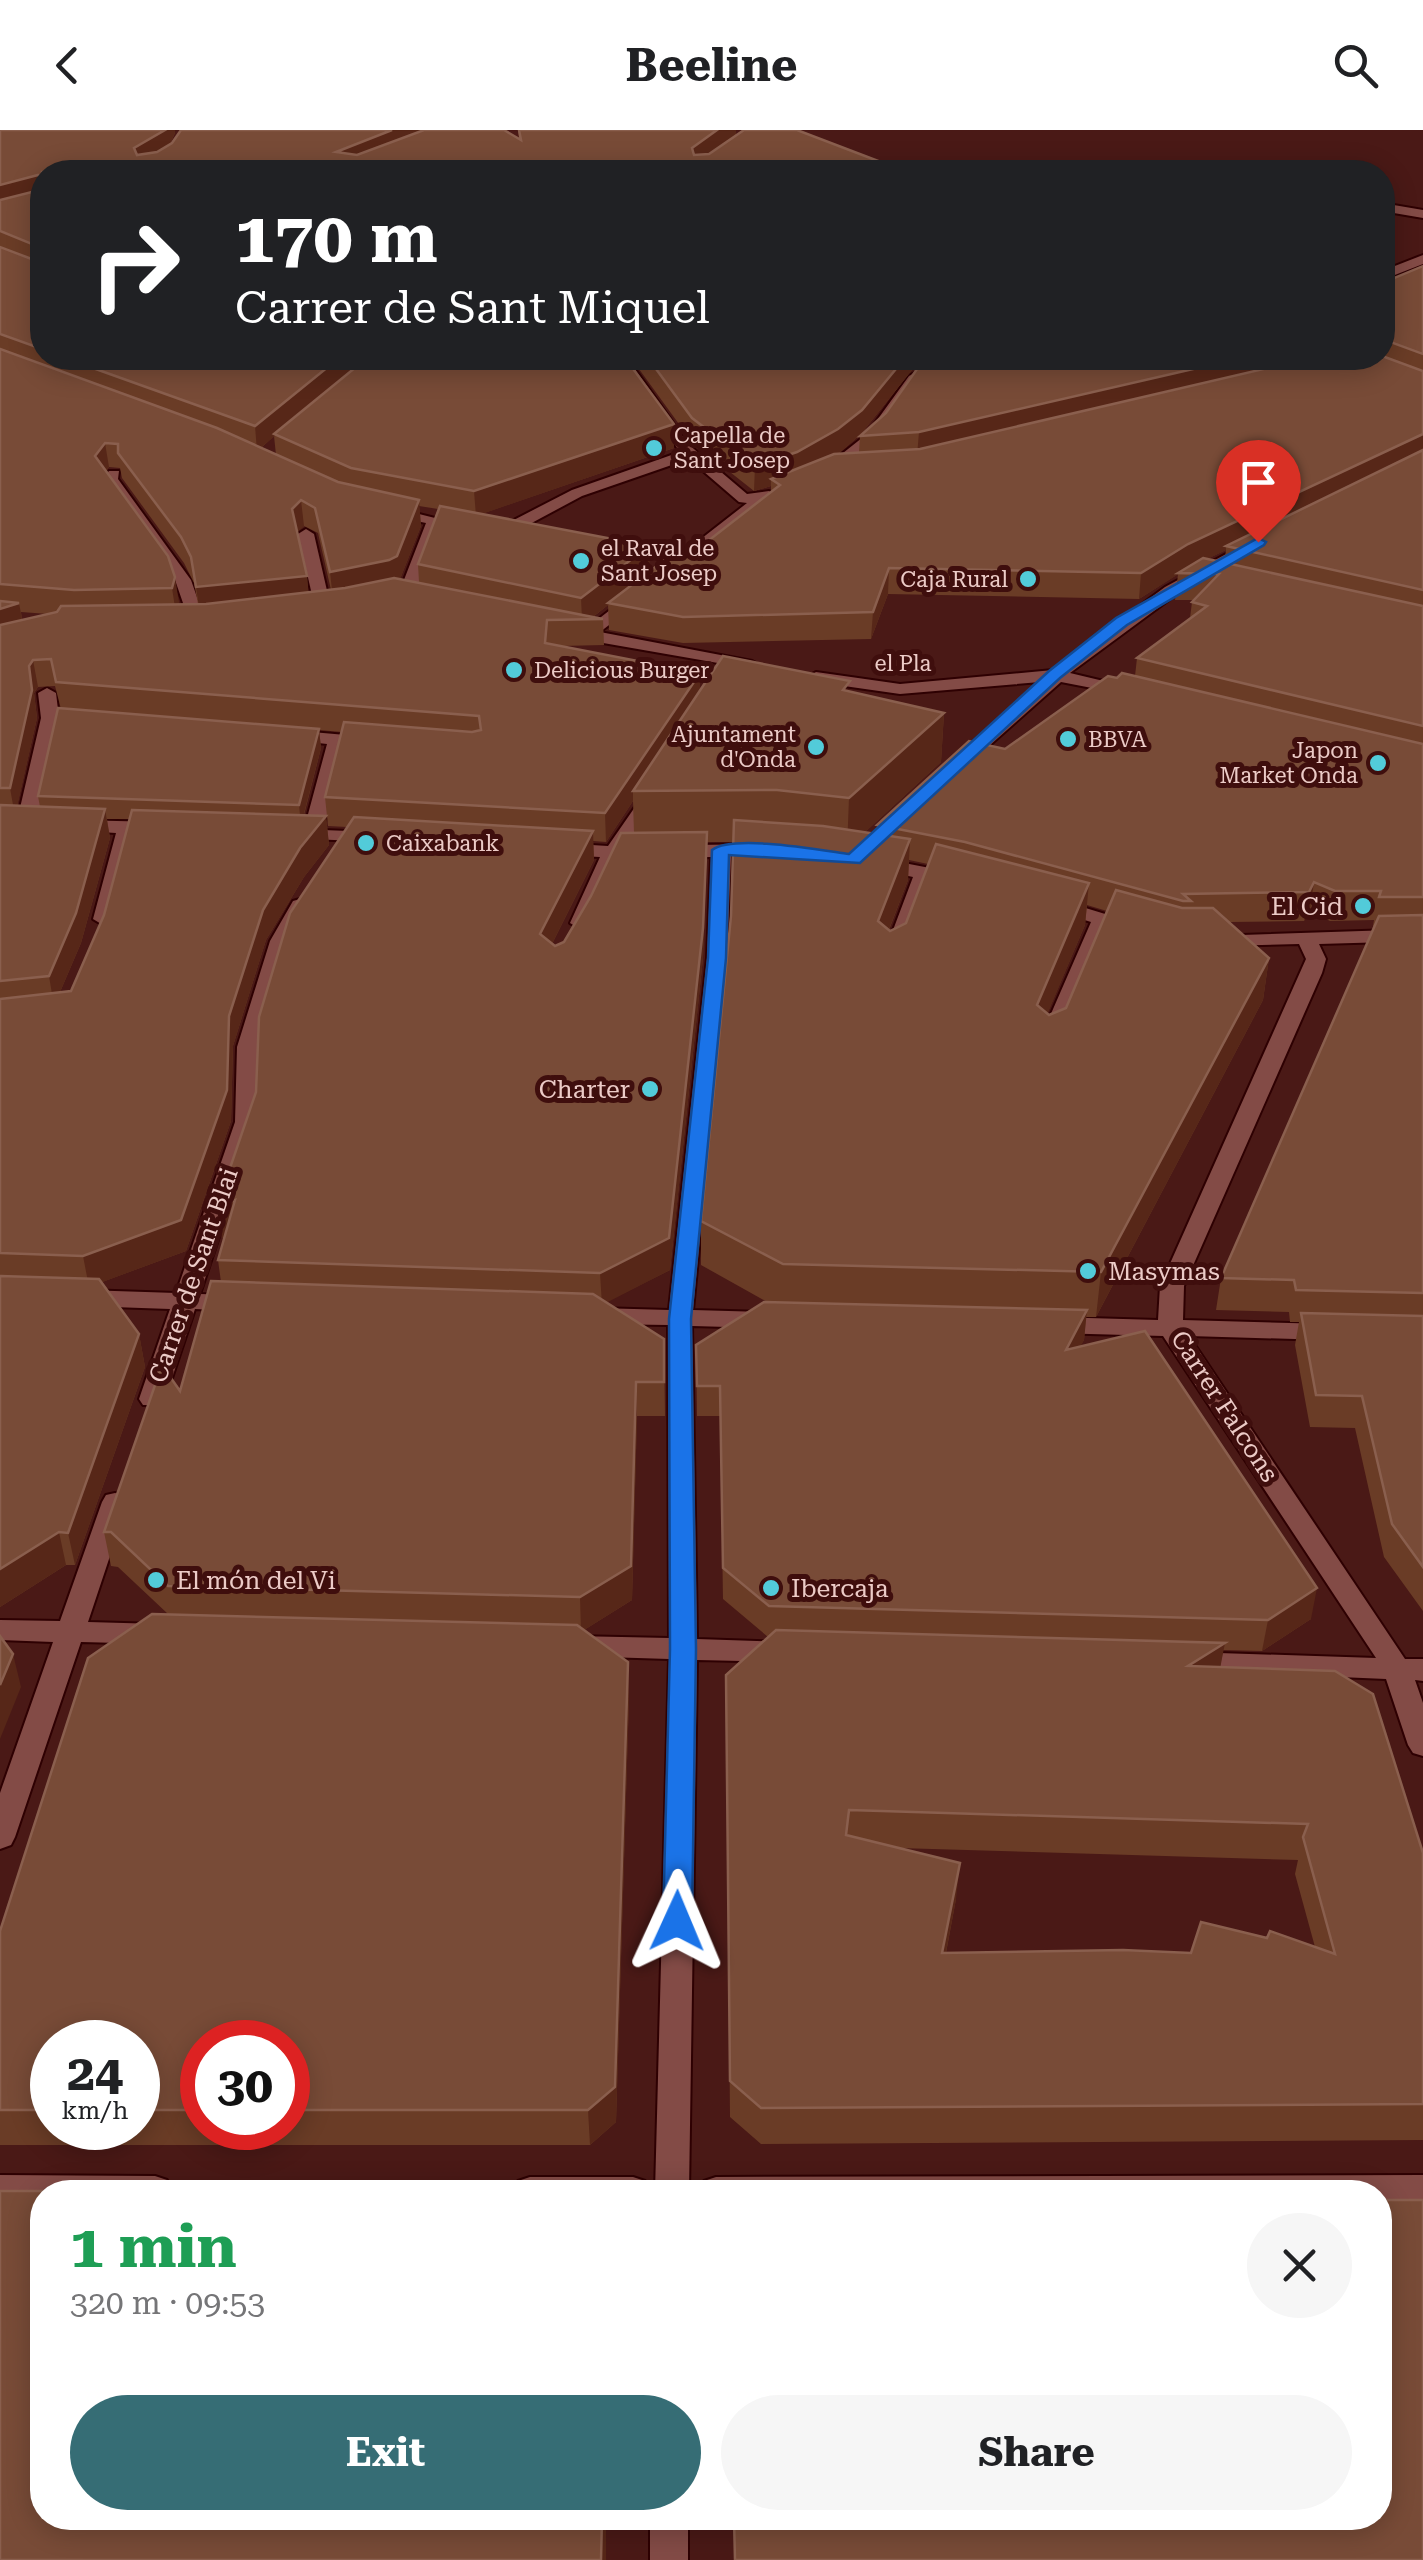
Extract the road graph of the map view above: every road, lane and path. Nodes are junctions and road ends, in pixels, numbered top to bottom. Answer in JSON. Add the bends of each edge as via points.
{"nodes":[{"id":1,"x":1395,"y":209,"type":"edge"},
{"id":2,"x":1423,"y":214,"type":"edge"},
{"id":3,"x":1423,"y":259,"type":"edge"},
{"id":4,"x":1395,"y":271,"type":"edge"},
{"id":5,"x":629,"y":370,"type":"edge"},
{"id":6,"x":924,"y":370,"type":"edge"},
{"id":7,"x":687,"y":450,"type":"junction"},
{"id":8,"x":863,"y":470,"type":"edge"},
{"id":9,"x":114,"y":474,"type":"edge"},
{"id":10,"x":369,"y":507,"type":"edge"},
{"id":11,"x":427,"y":519,"type":"junction"},
{"id":12,"x":455,"y":524,"type":"edge"},
{"id":13,"x":474,"y":527,"type":"edge"},
{"id":14,"x":306,"y":534,"type":"edge"},
{"id":15,"x":1274,"y":535,"type":"edge"},
{"id":16,"x":1200,"y":576,"type":"junction"},
{"id":17,"x":1218,"y":580,"type":"edge"},
{"id":18,"x":398,"y":595,"type":"junction"},
{"id":19,"x":416,"y":599,"type":"edge"},
{"id":20,"x":369,"y":602,"type":"edge"},
{"id":21,"x":322,"y":609,"type":"edge"},
{"id":22,"x":186,"y":623,"type":"edge"},
{"id":23,"x":567,"y":630,"type":"edge"},
{"id":24,"x":586,"y":634,"type":"junction"},
{"id":25,"x":1055,"y":674,"type":"junction"},
{"id":26,"x":47,"y":692,"type":"edge"},
{"id":27,"x":1152,"y":698,"type":"edge"},
{"id":28,"x":265,"y":733,"type":"edge"},
{"id":29,"x":337,"y":740,"type":"junction"},
{"id":30,"x":396,"y":744,"type":"edge"},
{"id":31,"x":667,"y":774,"type":"edge"},
{"id":32,"x":940,"y":780,"type":"edge"},
{"id":33,"x":0,"y":825,"type":"edge"},
{"id":34,"x":42,"y":825,"type":"junction"},
{"id":35,"x":127,"y":827,"type":"junction"},
{"id":36,"x":182,"y":829,"type":"edge"},
{"id":37,"x":275,"y":833,"type":"edge"},
{"id":38,"x":312,"y":834,"type":"junction"},
{"id":39,"x":350,"y":836,"type":"junction"},
{"id":40,"x":388,"y":838,"type":"edge"},
{"id":41,"x":540,"y":848,"type":"edge"},
{"id":42,"x":720,"y":850,"type":"junction"},
{"id":43,"x":616,"y":852,"type":"junction"},
{"id":44,"x":792,"y":852,"type":"edge"},
{"id":45,"x":853,"y":860,"type":"edge"},
{"id":46,"x":328,"y":865,"type":"edge"},
{"id":47,"x":924,"y":873,"type":"junction"},
{"id":48,"x":970,"y":882,"type":"edge"},
{"id":49,"x":309,"y":891,"type":"edge"},
{"id":50,"x":1035,"y":899,"type":"edge"},
{"id":51,"x":1102,"y":919,"type":"junction"},
{"id":52,"x":1423,"y":935,"type":"edge"},
{"id":53,"x":1162,"y":937,"type":"edge"},
{"id":54,"x":1306,"y":938,"type":"junction"},
{"id":55,"x":1195,"y":941,"type":"edge"},
{"id":56,"x":95,"y":944,"type":"edge"},
{"id":57,"x":568,"y":946,"type":"edge"},
{"id":58,"x":890,"y":964,"type":"edge"},
{"id":59,"x":1048,"y":1049,"type":"edge"},
{"id":60,"x":56,"y":1298,"type":"edge"},
{"id":61,"x":186,"y":1301,"type":"junction"},
{"id":62,"x":265,"y":1304,"type":"edge"},
{"id":63,"x":581,"y":1315,"type":"edge"},
{"id":64,"x":680,"y":1319,"type":"junction"},
{"id":65,"x":798,"y":1321,"type":"edge"},
{"id":66,"x":1033,"y":1325,"type":"edge"},
{"id":67,"x":1170,"y":1327,"type":"junction"},
{"id":68,"x":1345,"y":1333,"type":"edge"},
{"id":69,"x":140,"y":1430,"type":"edge"},
{"id":70,"x":121,"y":1484,"type":"edge"},
{"id":71,"x":0,"y":1630,"type":"edge"},
{"id":72,"x":69,"y":1631,"type":"junction"},
{"id":73,"x":188,"y":1634,"type":"edge"},
{"id":74,"x":544,"y":1645,"type":"edge"},
{"id":75,"x":683,"y":1649,"type":"junction"},
{"id":76,"x":802,"y":1652,"type":"edge"},
{"id":77,"x":1159,"y":1662,"type":"edge"},
{"id":78,"x":1410,"y":1670,"type":"edge"},
{"id":79,"x":1423,"y":1746,"type":"edge"},
{"id":80,"x":0,"y":1837,"type":"edge"},
{"id":81,"x":672,"y":2180,"type":"edge"},
{"id":82,"x":0,"y":2190,"type":"edge"},
{"id":83,"x":30,"y":2190,"type":"edge"},
{"id":84,"x":1392,"y":2190,"type":"edge"},
{"id":85,"x":1423,"y":2190,"type":"edge"},
{"id":86,"x":670,"y":2530,"type":"edge"},
{"id":87,"x":669,"y":2560,"type":"edge"}],
"edges":[{"from":1,"to":2,"type":"street"},
{"from":3,"to":4,"type":"street"},
{"from":5,"to":7,"type":"street"},
{"from":6,"to":8,"type":"street","via":[[905,386],[880,428],[825,473]]},
{"from":7,"to":13,"type":"street","via":[[507,530]]},
{"from":7,"to":24,"type":"street","via":[[744,498],[774,494]]},
{"from":9,"to":22,"type":"street","via":[[110,480],[183,580],[191,602]]},
{"from":10,"to":11,"type":"street"},
{"from":11,"to":12,"type":"street"},
{"from":11,"to":18,"type":"street","via":[[410,588]]},
{"from":14,"to":21,"type":"street"},
{"from":15,"to":16,"type":"street"},
{"from":16,"to":17,"type":"street"},
{"from":16,"to":25,"type":"street","via":[[1122,622]]},
{"from":18,"to":19,"type":"street"},
{"from":18,"to":20,"type":"street"},
{"from":23,"to":24,"type":"street"},
{"from":24,"to":25,"type":"street","name":"el Pla","via":[[732,671],[789,672],[900,689]]},
{"from":25,"to":27,"type":"street"},
{"from":25,"to":32,"type":"street"},
{"from":26,"to":34,"type":"street","via":[[58,718]]},
{"from":28,"to":29,"type":"street"},
{"from":29,"to":30,"type":"street"},
{"from":29,"to":38,"type":"street"},
{"from":31,"to":43,"type":"street"},
{"from":33,"to":34,"type":"street"},
{"from":34,"to":35,"type":"street"},
{"from":35,"to":36,"type":"street"},
{"from":35,"to":56,"type":"street"},
{"from":37,"to":38,"type":"street"},
{"from":38,"to":39,"type":"street"},
{"from":39,"to":40,"type":"street"},
{"from":39,"to":46,"type":"street"},
{"from":41,"to":43,"type":"street"},
{"from":42,"to":43,"type":"street"},
{"from":42,"to":44,"type":"street"},
{"from":42,"to":64,"type":"street","via":[[717,958]]},
{"from":43,"to":57,"type":"street"},
{"from":45,"to":47,"type":"street"},
{"from":47,"to":48,"type":"street"},
{"from":47,"to":58,"type":"street"},
{"from":49,"to":61,"type":"street","name":"Carrer de Sant Blai","via":[[280,941],[248,1047],[248,1108]]},
{"from":50,"to":51,"type":"street"},
{"from":51,"to":53,"type":"street"},
{"from":51,"to":59,"type":"street"},
{"from":52,"to":54,"type":"street"},
{"from":54,"to":55,"type":"street"},
{"from":54,"to":67,"type":"street","name":"Carrer Falcons","via":[[1316,959],[1312,973],[1172,1286]]},
{"from":60,"to":61,"type":"street"},
{"from":61,"to":62,"type":"street"},
{"from":61,"to":69,"type":"street","name":"Carrer de Sant Blai"},
{"from":63,"to":64,"type":"street"},
{"from":64,"to":65,"type":"street"},
{"from":64,"to":75,"type":"street"},
{"from":66,"to":67,"type":"street"},
{"from":67,"to":68,"type":"street"},
{"from":67,"to":78,"type":"street","name":"Carrer Falcons"},
{"from":70,"to":72,"type":"street"},
{"from":71,"to":72,"type":"street"},
{"from":72,"to":73,"type":"street"},
{"from":72,"to":80,"type":"street"},
{"from":74,"to":75,"type":"street"},
{"from":75,"to":76,"type":"street"},
{"from":75,"to":81,"type":"street"},
{"from":77,"to":78,"type":"street"},
{"from":78,"to":79,"type":"street","name":"Carrer Falcons"},
{"from":82,"to":83,"type":"street"},
{"from":84,"to":85,"type":"street"},
{"from":86,"to":87,"type":"street"}]}
